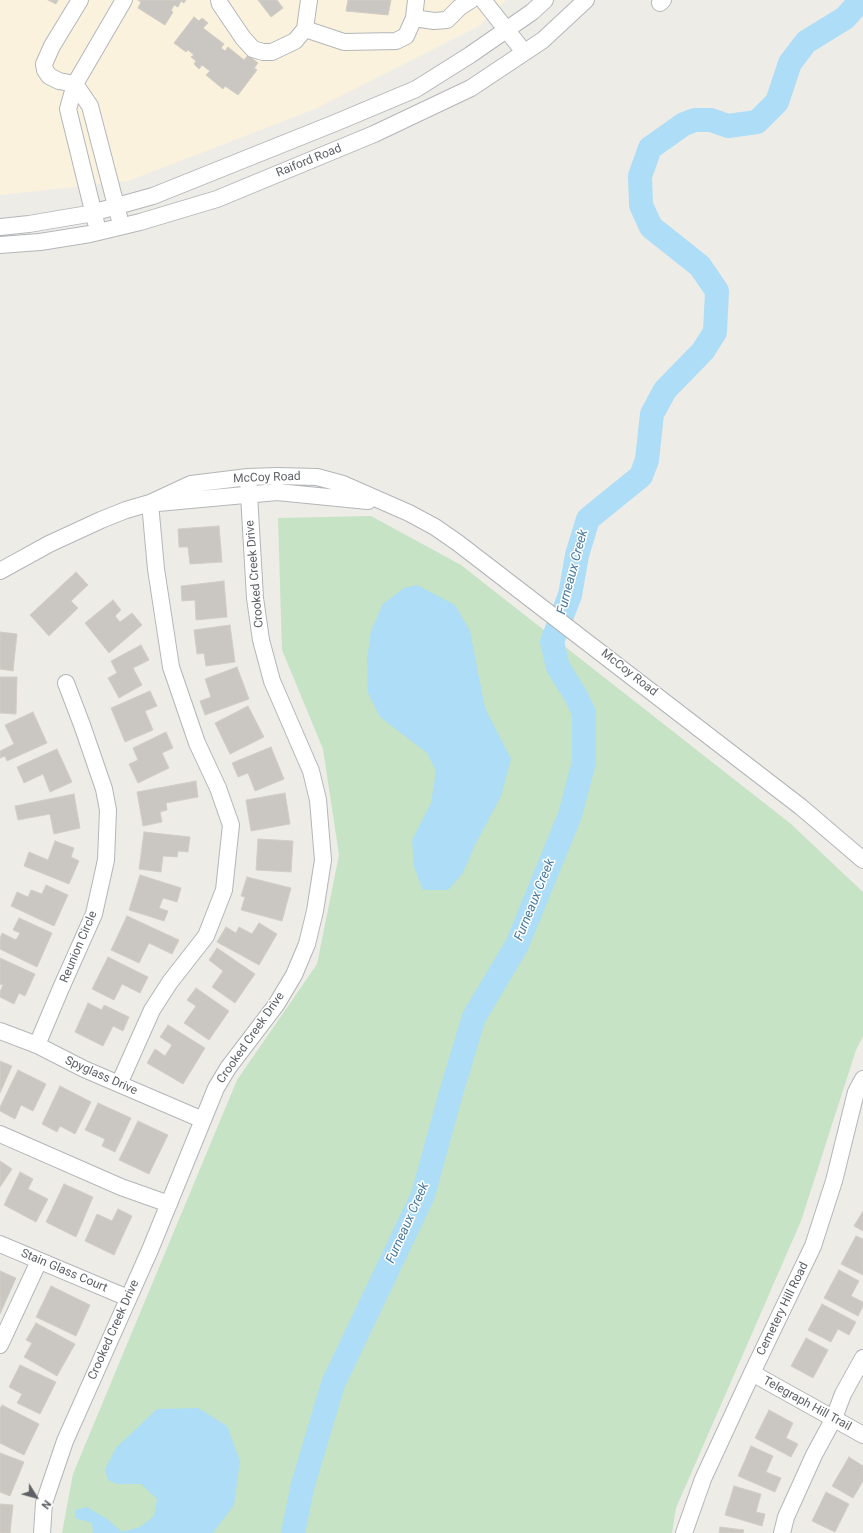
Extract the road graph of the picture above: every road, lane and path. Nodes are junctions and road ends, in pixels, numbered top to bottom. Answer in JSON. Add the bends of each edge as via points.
{"nodes":[{"id":1,"x":80,"y":0,"type":"edge"},
{"id":2,"x":124,"y":0,"type":"edge"},
{"id":3,"x":219,"y":0,"type":"edge"},
{"id":4,"x":309,"y":0,"type":"edge"},
{"id":5,"x":416,"y":0,"type":"edge"},
{"id":6,"x":471,"y":0,"type":"edge"},
{"id":7,"x":483,"y":0,"type":"edge"},
{"id":8,"x":545,"y":0,"type":"edge"},
{"id":9,"x":586,"y":0,"type":"edge"},
{"id":10,"x":414,"y":18,"type":"junction"},
{"id":11,"x":305,"y":30,"type":"junction"},
{"id":12,"x":507,"y":30,"type":"junction"},
{"id":13,"x":524,"y":52,"type":"junction"},
{"id":14,"x":75,"y":84,"type":"junction"},
{"id":15,"x":117,"y":206,"type":"junction"},
{"id":16,"x":92,"y":213,"type":"junction"},
{"id":17,"x":121,"y":226,"type":"junction"},
{"id":18,"x":0,"y":227,"type":"edge"},
{"id":19,"x":98,"y":232,"type":"junction"},
{"id":20,"x":0,"y":246,"type":"edge"},
{"id":21,"x":248,"y":477,"type":"junction"},
{"id":22,"x":249,"y":494,"type":"junction"},
{"id":23,"x":150,"y":503,"type":"junction"},
{"id":24,"x":384,"y":503,"type":"junction"},
{"id":25,"x":0,"y":571,"type":"edge"},
{"id":26,"x":66,"y":683,"type":"dead end"},
{"id":27,"x":863,"y":860,"type":"edge"},
{"id":28,"x":0,"y":1030,"type":"edge"},
{"id":29,"x":37,"y":1046,"type":"junction"},
{"id":30,"x":863,"y":1078,"type":"edge"},
{"id":31,"x":120,"y":1084,"type":"junction"},
{"id":32,"x":203,"y":1120,"type":"junction"},
{"id":33,"x":0,"y":1134,"type":"edge"},
{"id":34,"x":169,"y":1204,"type":"junction"},
{"id":35,"x":0,"y":1244,"type":"edge"},
{"id":36,"x":39,"y":1261,"type":"junction"},
{"id":37,"x":128,"y":1298,"type":"junction"},
{"id":38,"x":0,"y":1345,"type":"edge"},
{"id":39,"x":863,"y":1358,"type":"edge"},
{"id":40,"x":752,"y":1373,"type":"junction"},
{"id":41,"x":834,"y":1418,"type":"junction"},
{"id":42,"x":863,"y":1435,"type":"edge"},
{"id":43,"x":42,"y":1533,"type":"edge"},
{"id":44,"x":684,"y":1533,"type":"edge"},
{"id":45,"x":782,"y":1533,"type":"edge"}],
"edges":[{"from":1,"to":14,"type":"street","via":[[44,64],[49,76]]},
{"from":2,"to":14,"type":"street"},
{"from":3,"to":11,"type":"street","via":[[243,38],[253,48],[263,52],[272,52],[295,41]]},
{"from":4,"to":11,"type":"street"},
{"from":5,"to":10,"type":"street"},
{"from":6,"to":10,"type":"street","via":[[447,20],[434,22]]},
{"from":7,"to":12,"type":"street"},
{"from":8,"to":12,"type":"street"},
{"from":9,"to":13,"type":"street","name":"Raiford Road","via":[[543,40]]},
{"from":10,"to":11,"type":"street","via":[[406,36],[396,42],[344,42]]},
{"from":12,"to":13,"type":"street"},
{"from":12,"to":15,"type":"street","via":[[416,89],[153,196]]},
{"from":13,"to":17,"type":"street","name":"Raiford Road","via":[[470,88],[380,132],[216,199]]},
{"from":14,"to":15,"type":"street","via":[[90,106]]},
{"from":14,"to":16,"type":"street","via":[[68,110]]},
{"from":15,"to":16,"type":"street"},
{"from":15,"to":17,"type":"street"},
{"from":16,"to":18,"type":"street"},
{"from":16,"to":19,"type":"street"},
{"from":17,"to":19,"type":"street","name":"Raiford Road"},
{"from":19,"to":20,"type":"street","name":"Raiford Road"},
{"from":21,"to":22,"type":"street","name":"Crooked Creek Drive"},
{"from":21,"to":23,"type":"street","name":"McCoy Road","via":[[191,484]]},
{"from":21,"to":24,"type":"street","name":"McCoy Road","via":[[317,477],[343,484]]},
{"from":22,"to":23,"type":"street","name":"McCoy Road"},
{"from":22,"to":24,"type":"street","name":"McCoy Road","via":[[277,492]]},
{"from":22,"to":32,"type":"street","name":"Crooked Creek Drive","via":[[255,598],[261,640],[272,682],[311,771],[318,800],[323,860],[307,944],[294,975],[276,1005],[228,1068],[216,1088]]},
{"from":23,"to":25,"type":"street","name":"McCoy Road","via":[[101,520],[49,544]]},
{"from":23,"to":31,"type":"street","via":[[156,569],[172,667],[197,743],[218,788],[231,825],[224,890],[206,936],[152,1010]]},
{"from":24,"to":27,"type":"street","name":"McCoy Road","via":[[435,527],[501,575],[801,807]]},
{"from":26,"to":29,"type":"street","name":"Reunion Circle","via":[[104,789],[108,810],[106,860],[94,914]]},
{"from":28,"to":29,"type":"street","name":"Spyglass Drive"},
{"from":29,"to":31,"type":"street","name":"Spyglass Drive"},
{"from":30,"to":40,"type":"street","name":"Cemetery Hill Road","via":[[856,1092],[834,1181],[813,1246]]},
{"from":31,"to":32,"type":"street","name":"Spyglass Drive"},
{"from":32,"to":34,"type":"street","name":"Crooked Creek Drive"},
{"from":33,"to":34,"type":"street"},
{"from":34,"to":37,"type":"street","name":"Crooked Creek Drive"},
{"from":35,"to":36,"type":"street","name":"Stain Glass Court"},
{"from":36,"to":37,"type":"street","name":"Stain Glass Court"},
{"from":36,"to":38,"type":"street"},
{"from":37,"to":43,"type":"street","name":"Crooked Creek Drive","via":[[65,1441],[44,1503]]},
{"from":39,"to":41,"type":"street","via":[[843,1394]]},
{"from":40,"to":41,"type":"street","name":"Telegraph Hill Trail"},
{"from":40,"to":44,"type":"street","name":"Cemetery Hill Road","via":[[703,1478]]},
{"from":41,"to":42,"type":"street","name":"Telegraph Hill Trail"},
{"from":41,"to":45,"type":"street","via":[[786,1517]]}]}
